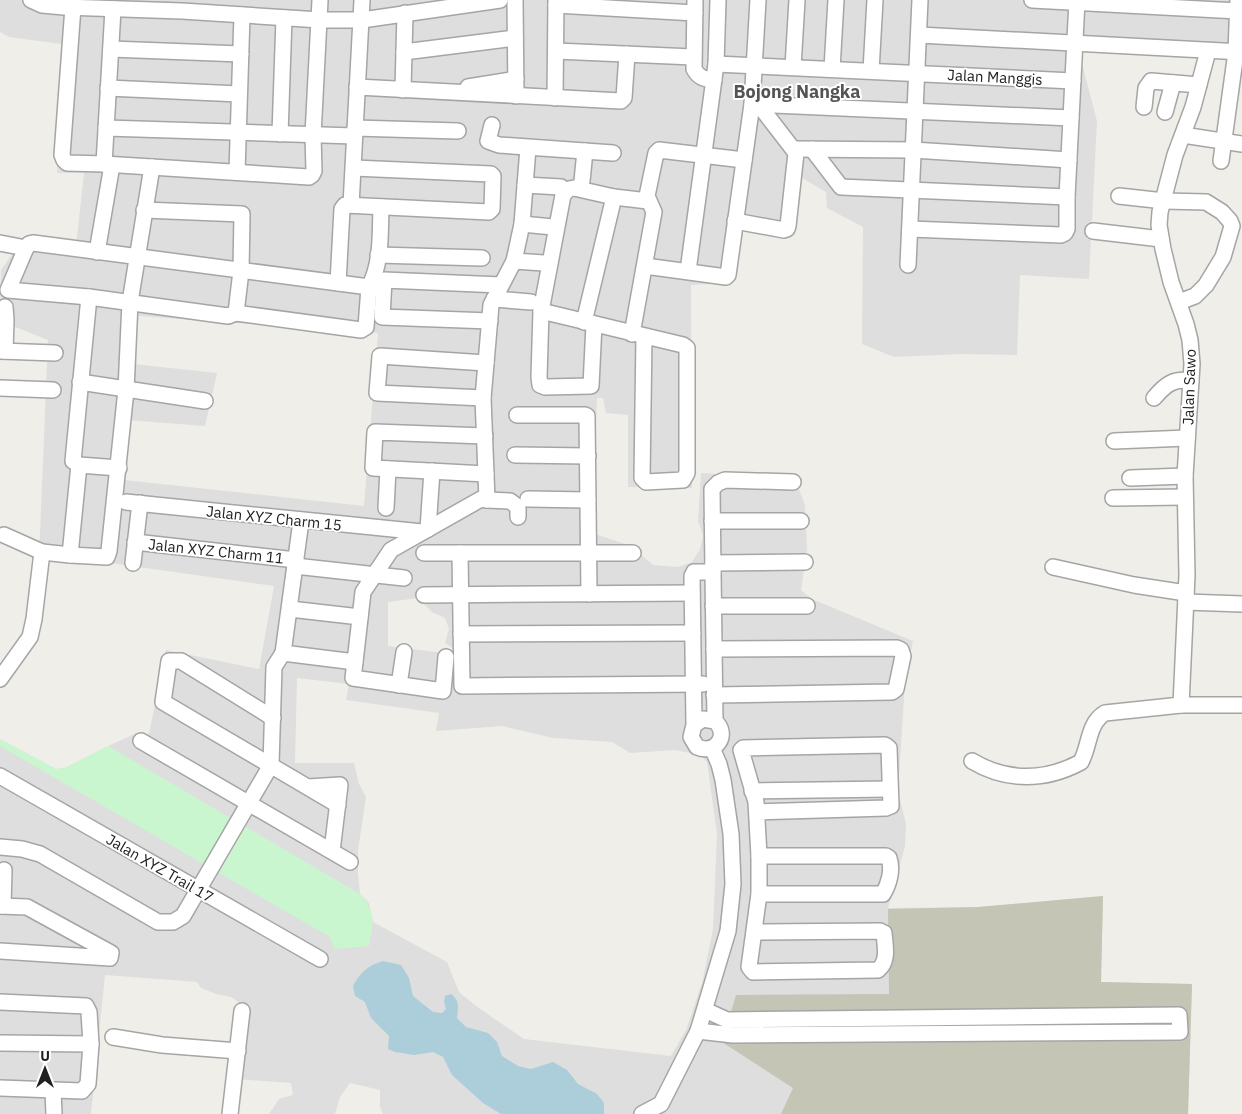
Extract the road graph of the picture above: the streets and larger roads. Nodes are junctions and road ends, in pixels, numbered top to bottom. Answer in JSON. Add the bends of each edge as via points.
{"nodes":[{"id":1,"x":31,"y":0,"type":"edge"},
{"id":2,"x":320,"y":0,"type":"edge"},
{"id":3,"x":362,"y":0,"type":"edge"},
{"id":4,"x":500,"y":0,"type":"edge"},
{"id":5,"x":514,"y":0,"type":"edge"},
{"id":6,"x":718,"y":0,"type":"edge"},
{"id":7,"x":758,"y":0,"type":"edge"},
{"id":8,"x":797,"y":0,"type":"edge"},
{"id":9,"x":836,"y":0,"type":"edge"},
{"id":10,"x":875,"y":0,"type":"edge"},
{"id":11,"x":920,"y":0,"type":"edge"},
{"id":12,"x":1032,"y":0,"type":"edge"},
{"id":13,"x":1077,"y":1,"type":"edge"},
{"id":14,"x":556,"y":2,"type":"edge"},
{"id":15,"x":67,"y":4,"type":"edge"},
{"id":16,"x":143,"y":5,"type":"edge"},
{"id":17,"x":187,"y":5,"type":"edge"},
{"id":18,"x":106,"y":6,"type":"edge"},
{"id":19,"x":695,"y":6,"type":"edge"},
{"id":20,"x":1238,"y":6,"type":"edge"},
{"id":21,"x":405,"y":13,"type":"junction"},
{"id":22,"x":242,"y":15,"type":"junction"},
{"id":23,"x":284,"y":18,"type":"junction"},
{"id":24,"x":320,"y":20,"type":"junction"},
{"id":25,"x":362,"y":20,"type":"junction"},
{"id":26,"x":919,"y":34,"type":"junction"},
{"id":27,"x":515,"y":38,"type":"junction"},
{"id":28,"x":1075,"y":42,"type":"junction"},
{"id":29,"x":111,"y":49,"type":"junction"},
{"id":30,"x":1208,"y":50,"type":"junction"},
{"id":31,"x":556,"y":51,"type":"junction"},
{"id":32,"x":404,"y":52,"type":"junction"},
{"id":33,"x":1239,"y":52,"type":"edge"},
{"id":34,"x":241,"y":54,"type":"junction"},
{"id":35,"x":627,"y":54,"type":"junction"},
{"id":36,"x":693,"y":57,"type":"junction"},
{"id":37,"x":716,"y":64,"type":"junction"},
{"id":38,"x":755,"y":65,"type":"junction"},
{"id":39,"x":793,"y":67,"type":"junction"},
{"id":40,"x":832,"y":69,"type":"junction"},
{"id":41,"x":872,"y":71,"type":"junction"},
{"id":42,"x":916,"y":74,"type":"junction"},
{"id":43,"x":516,"y":79,"type":"junction"},
{"id":44,"x":714,"y":80,"type":"junction"},
{"id":45,"x":1073,"y":80,"type":"junction"},
{"id":46,"x":1173,"y":82,"type":"junction"},
{"id":47,"x":1199,"y":85,"type":"junction"},
{"id":48,"x":108,"y":88,"type":"junction"},
{"id":49,"x":356,"y":88,"type":"junction"},
{"id":50,"x":403,"y":90,"type":"junction"},
{"id":51,"x":436,"y":92,"type":"junction"},
{"id":52,"x":239,"y":94,"type":"junction"},
{"id":53,"x":516,"y":96,"type":"junction"},
{"id":54,"x":555,"y":98,"type":"junction"},
{"id":55,"x":756,"y":104,"type":"junction"},
{"id":56,"x":1144,"y":107,"type":"dead end"},
{"id":57,"x":1165,"y":112,"type":"dead end"},
{"id":58,"x":914,"y":113,"type":"junction"},
{"id":59,"x":1071,"y":118,"type":"junction"},
{"id":60,"x":492,"y":125,"type":"dead end"},
{"id":61,"x":106,"y":128,"type":"junction"},
{"id":62,"x":355,"y":132,"type":"junction"},
{"id":63,"x":458,"y":132,"type":"dead end"},
{"id":64,"x":237,"y":133,"type":"junction"},
{"id":65,"x":280,"y":134,"type":"junction"},
{"id":66,"x":314,"y":135,"type":"junction"},
{"id":67,"x":1183,"y":135,"type":"junction"},
{"id":68,"x":1222,"y":141,"type":"junction"},
{"id":69,"x":1242,"y":144,"type":"edge"},
{"id":70,"x":528,"y":148,"type":"junction"},
{"id":71,"x":794,"y":149,"type":"junction"},
{"id":72,"x":812,"y":150,"type":"junction"},
{"id":73,"x":913,"y":150,"type":"junction"},
{"id":74,"x":585,"y":151,"type":"junction"},
{"id":75,"x":612,"y":153,"type":"dead end"},
{"id":76,"x":704,"y":155,"type":"junction"},
{"id":77,"x":744,"y":160,"type":"junction"},
{"id":78,"x":1069,"y":160,"type":"junction"},
{"id":79,"x":1221,"y":161,"type":"dead end"},
{"id":80,"x":108,"y":164,"type":"junction"},
{"id":81,"x":152,"y":167,"type":"junction"},
{"id":82,"x":354,"y":168,"type":"junction"},
{"id":83,"x":237,"y":172,"type":"junction"},
{"id":84,"x":582,"y":181,"type":"dead end"},
{"id":85,"x":525,"y":185,"type":"junction"},
{"id":86,"x":561,"y":187,"type":"dead end"},
{"id":87,"x":911,"y":191,"type":"junction"},
{"id":88,"x":1119,"y":196,"type":"dead end"},
{"id":89,"x":614,"y":197,"type":"junction"},
{"id":90,"x":1067,"y":197,"type":"junction"},
{"id":91,"x":648,"y":201,"type":"junction"},
{"id":92,"x":1164,"y":201,"type":"junction"},
{"id":93,"x":351,"y":205,"type":"junction"},
{"id":94,"x":381,"y":207,"type":"junction"},
{"id":95,"x":144,"y":210,"type":"junction"},
{"id":96,"x":735,"y":221,"type":"junction"},
{"id":97,"x":522,"y":224,"type":"junction"},
{"id":98,"x":1237,"y":224,"type":"edge"},
{"id":99,"x":554,"y":227,"type":"dead end"},
{"id":100,"x":910,"y":229,"type":"junction"},
{"id":101,"x":1093,"y":231,"type":"dead end"},
{"id":102,"x":1161,"y":239,"type":"junction"},
{"id":103,"x":0,"y":243,"type":"edge"},
{"id":104,"x":26,"y":248,"type":"junction"},
{"id":105,"x":97,"y":252,"type":"junction"},
{"id":106,"x":378,"y":255,"type":"junction"},
{"id":107,"x":136,"y":257,"type":"junction"},
{"id":108,"x":482,"y":258,"type":"dead end"},
{"id":109,"x":514,"y":261,"type":"junction"},
{"id":110,"x":544,"y":263,"type":"dead end"},
{"id":111,"x":908,"y":265,"type":"dead end"},
{"id":112,"x":645,"y":266,"type":"junction"},
{"id":113,"x":241,"y":271,"type":"junction"},
{"id":114,"x":688,"y":271,"type":"junction"},
{"id":115,"x":338,"y":283,"type":"junction"},
{"id":116,"x":501,"y":285,"type":"junction"},
{"id":117,"x":369,"y":287,"type":"junction"},
{"id":118,"x":8,"y":290,"type":"junction"},
{"id":119,"x":89,"y":297,"type":"junction"},
{"id":120,"x":494,"y":299,"type":"junction"},
{"id":121,"x":130,"y":302,"type":"junction"},
{"id":122,"x":1179,"y":302,"type":"junction"},
{"id":123,"x":536,"y":307,"type":"junction"},
{"id":124,"x":236,"y":313,"type":"junction"},
{"id":125,"x":490,"y":321,"type":"junction"},
{"id":126,"x":589,"y":323,"type":"junction"},
{"id":127,"x":638,"y":335,"type":"junction"},
{"id":128,"x":2,"y":340,"type":"edge"},
{"id":129,"x":55,"y":353,"type":"dead end"},
{"id":130,"x":486,"y":363,"type":"junction"},
{"id":131,"x":1191,"y":380,"type":"junction"},
{"id":132,"x":80,"y":382,"type":"junction"},
{"id":133,"x":0,"y":388,"type":"edge"},
{"id":134,"x":53,"y":390,"type":"dead end"},
{"id":135,"x":126,"y":390,"type":"junction"},
{"id":136,"x":483,"y":398,"type":"junction"},
{"id":137,"x":1154,"y":398,"type":"dead end"},
{"id":138,"x":205,"y":402,"type":"dead end"},
{"id":139,"x":517,"y":416,"type":"dead end"},
{"id":140,"x":485,"y":436,"type":"junction"},
{"id":141,"x":1187,"y":438,"type":"junction"},
{"id":142,"x":1114,"y":441,"type":"dead end"},
{"id":143,"x":514,"y":455,"type":"dead end"},
{"id":144,"x":588,"y":456,"type":"junction"},
{"id":145,"x":79,"y":465,"type":"junction"},
{"id":146,"x":118,"y":468,"type":"junction"},
{"id":147,"x":380,"y":468,"type":"junction"},
{"id":148,"x":432,"y":471,"type":"junction"},
{"id":149,"x":486,"y":474,"type":"junction"},
{"id":150,"x":1185,"y":476,"type":"junction"},
{"id":151,"x":1130,"y":478,"type":"dead end"},
{"id":152,"x":793,"y":482,"type":"dead end"},
{"id":153,"x":1185,"y":497,"type":"junction"},
{"id":154,"x":1113,"y":498,"type":"dead end"},
{"id":155,"x":528,"y":499,"type":"dead end"},
{"id":156,"x":487,"y":500,"type":"junction"},
{"id":157,"x":588,"y":500,"type":"junction"},
{"id":158,"x":133,"y":502,"type":"joint"},
{"id":159,"x":386,"y":508,"type":"dead end"},
{"id":160,"x":518,"y":517,"type":"dead end"},
{"id":161,"x":301,"y":521,"type":"junction"},
{"id":162,"x":712,"y":521,"type":"junction"},
{"id":163,"x":801,"y":521,"type":"dead end"},
{"id":164,"x":425,"y":531,"type":"junction"},
{"id":165,"x":4,"y":535,"type":"dead end"},
{"id":166,"x":135,"y":542,"type":"junction"},
{"id":167,"x":42,"y":552,"type":"junction"},
{"id":168,"x":424,"y":553,"type":"dead end"},
{"id":169,"x":460,"y":553,"type":"junction"},
{"id":170,"x":588,"y":553,"type":"junction"},
{"id":171,"x":634,"y":553,"type":"dead end"},
{"id":172,"x":70,"y":555,"type":"junction"},
{"id":173,"x":133,"y":562,"type":"dead end"},
{"id":174,"x":805,"y":562,"type":"dead end"},
{"id":175,"x":296,"y":563,"type":"junction"},
{"id":176,"x":713,"y":567,"type":"junction"},
{"id":177,"x":1053,"y":567,"type":"dead end"},
{"id":178,"x":374,"y":575,"type":"junction"},
{"id":179,"x":404,"y":578,"type":"dead end"},
{"id":180,"x":692,"y":593,"type":"junction"},
{"id":181,"x":461,"y":594,"type":"junction"},
{"id":182,"x":589,"y":594,"type":"junction"},
{"id":183,"x":424,"y":595,"type":"dead end"},
{"id":184,"x":1186,"y":598,"type":"junction"},
{"id":185,"x":1242,"y":604,"type":"edge"},
{"id":186,"x":713,"y":606,"type":"junction"},
{"id":187,"x":806,"y":606,"type":"dead end"},
{"id":188,"x":290,"y":609,"type":"junction"},
{"id":189,"x":360,"y":617,"type":"junction"},
{"id":190,"x":693,"y":633,"type":"junction"},
{"id":191,"x":461,"y":634,"type":"junction"},
{"id":192,"x":714,"y":649,"type":"junction"},
{"id":193,"x":404,"y":652,"type":"dead end"},
{"id":194,"x":283,"y":653,"type":"junction"},
{"id":195,"x":446,"y":657,"type":"dead end"},
{"id":196,"x":355,"y":662,"type":"junction"},
{"id":197,"x":0,"y":679,"type":"edge"},
{"id":198,"x":694,"y":684,"type":"junction"},
{"id":199,"x":399,"y":685,"type":"junction"},
{"id":200,"x":714,"y":690,"type":"junction"},
{"id":201,"x":1242,"y":704,"type":"edge"},
{"id":202,"x":1181,"y":705,"type":"junction"},
{"id":203,"x":273,"y":718,"type":"junction"},
{"id":204,"x":715,"y":721,"type":"junction"},
{"id":205,"x":694,"y":725,"type":"junction"},
{"id":206,"x":141,"y":741,"type":"dead end"},
{"id":207,"x":712,"y":748,"type":"junction"},
{"id":208,"x":972,"y":761,"type":"dead end"},
{"id":209,"x":271,"y":765,"type":"junction"},
{"id":210,"x":0,"y":776,"type":"edge"},
{"id":211,"x":890,"y":788,"type":"junction"},
{"id":212,"x":755,"y":801,"type":"junction"},
{"id":213,"x":249,"y":803,"type":"junction"},
{"id":214,"x":728,"y":806,"type":"junction"},
{"id":215,"x":0,"y":847,"type":"edge"},
{"id":216,"x":332,"y":851,"type":"junction"},
{"id":217,"x":760,"y":856,"type":"junction"},
{"id":218,"x":350,"y":862,"type":"dead end"},
{"id":219,"x":4,"y":870,"type":"dead end"},
{"id":220,"x":198,"y":890,"type":"junction"},
{"id":221,"x":758,"y":894,"type":"junction"},
{"id":222,"x":1,"y":906,"type":"edge"},
{"id":223,"x":755,"y":932,"type":"junction"},
{"id":224,"x":0,"y":951,"type":"edge"},
{"id":225,"x":320,"y":959,"type":"dead end"},
{"id":226,"x":0,"y":1002,"type":"edge"},
{"id":227,"x":705,"y":1010,"type":"junction"},
{"id":228,"x":242,"y":1011,"type":"dead end"},
{"id":229,"x":733,"y":1027,"type":"junction"},
{"id":230,"x":698,"y":1031,"type":"junction"},
{"id":231,"x":112,"y":1037,"type":"dead end"},
{"id":232,"x":0,"y":1044,"type":"edge"},
{"id":233,"x":91,"y":1044,"type":"junction"},
{"id":234,"x":238,"y":1052,"type":"junction"},
{"id":235,"x":0,"y":1088,"type":"edge"},
{"id":236,"x":53,"y":1090,"type":"junction"},
{"id":237,"x":0,"y":1093,"type":"edge"},
{"id":238,"x":663,"y":1109,"type":"edge"},
{"id":239,"x":54,"y":1114,"type":"edge"},
{"id":240,"x":230,"y":1114,"type":"edge"},
{"id":241,"x":642,"y":1114,"type":"edge"}],
"edges":[{"from":1,"to":15,"type":"street","via":[[42,4]]},
{"from":2,"to":24,"type":"street"},
{"from":3,"to":25,"type":"street"},
{"from":4,"to":21,"type":"street"},
{"from":5,"to":27,"type":"street"},
{"from":6,"to":37,"type":"street"},
{"from":7,"to":38,"type":"street"},
{"from":8,"to":39,"type":"street"},
{"from":9,"to":40,"type":"street"},
{"from":10,"to":41,"type":"street"},
{"from":11,"to":26,"type":"street"},
{"from":12,"to":13,"type":"street"},
{"from":13,"to":20,"type":"street"},
{"from":13,"to":28,"type":"street"},
{"from":14,"to":19,"type":"street"},
{"from":14,"to":31,"type":"street"},
{"from":15,"to":18,"type":"street"},
{"from":15,"to":80,"type":"street","via":[[63,158],[67,163]]},
{"from":16,"to":17,"type":"street"},
{"from":16,"to":18,"type":"street"},
{"from":17,"to":22,"type":"street"},
{"from":18,"to":29,"type":"street"},
{"from":19,"to":36,"type":"street"},
{"from":20,"to":33,"type":"street"},
{"from":21,"to":25,"type":"street"},
{"from":21,"to":32,"type":"street"},
{"from":22,"to":23,"type":"street"},
{"from":22,"to":34,"type":"street"},
{"from":23,"to":24,"type":"street"},
{"from":23,"to":65,"type":"street"},
{"from":24,"to":25,"type":"street"},
{"from":24,"to":66,"type":"street"},
{"from":25,"to":49,"type":"street"},
{"from":26,"to":28,"type":"street"},
{"from":26,"to":42,"type":"street"},
{"from":27,"to":32,"type":"street"},
{"from":27,"to":43,"type":"street"},
{"from":28,"to":30,"type":"street"},
{"from":28,"to":45,"type":"street"},
{"from":29,"to":34,"type":"street"},
{"from":29,"to":48,"type":"street"},
{"from":30,"to":33,"type":"street"},
{"from":30,"to":47,"type":"street","name":"Jalan Sawo"},
{"from":31,"to":35,"type":"street"},
{"from":31,"to":54,"type":"street"},
{"from":32,"to":50,"type":"street"},
{"from":33,"to":68,"type":"street"},
{"from":34,"to":52,"type":"street"},
{"from":35,"to":36,"type":"street"},
{"from":35,"to":54,"type":"street","via":[[624,98],[621,101]]},
{"from":36,"to":44,"type":"street","via":[[698,75]]},
{"from":37,"to":38,"type":"street","name":"Jalan Manggis"},
{"from":37,"to":44,"type":"street"},
{"from":38,"to":39,"type":"street","name":"Jalan Manggis"},
{"from":38,"to":55,"type":"street"},
{"from":39,"to":40,"type":"street","name":"Jalan Manggis"},
{"from":40,"to":41,"type":"street","name":"Jalan Manggis"},
{"from":41,"to":42,"type":"street","name":"Jalan Manggis"},
{"from":42,"to":45,"type":"street","name":"Jalan Manggis"},
{"from":42,"to":58,"type":"street"},
{"from":43,"to":51,"type":"street"},
{"from":43,"to":53,"type":"street"},
{"from":44,"to":76,"type":"street"},
{"from":45,"to":59,"type":"street"},
{"from":46,"to":47,"type":"street"},
{"from":46,"to":56,"type":"street","via":[[1151,81],[1146,88]]},
{"from":46,"to":57,"type":"street"},
{"from":47,"to":67,"type":"street","name":"Jalan Sawo"},
{"from":48,"to":52,"type":"street"},
{"from":48,"to":61,"type":"street"},
{"from":49,"to":50,"type":"street"},
{"from":49,"to":62,"type":"street"},
{"from":50,"to":51,"type":"street"},
{"from":51,"to":53,"type":"street"},
{"from":52,"to":64,"type":"street"},
{"from":53,"to":54,"type":"street"},
{"from":55,"to":58,"type":"street"},
{"from":55,"to":71,"type":"street"},
{"from":55,"to":77,"type":"street"},
{"from":58,"to":59,"type":"street"},
{"from":58,"to":73,"type":"street"},
{"from":59,"to":78,"type":"street"},
{"from":60,"to":70,"type":"street","via":[[488,141]]},
{"from":61,"to":64,"type":"street"},
{"from":61,"to":80,"type":"street"},
{"from":62,"to":63,"type":"street"},
{"from":62,"to":66,"type":"street"},
{"from":62,"to":82,"type":"street"},
{"from":64,"to":65,"type":"street"},
{"from":64,"to":83,"type":"street"},
{"from":65,"to":66,"type":"street"},
{"from":66,"to":83,"type":"street","via":[[314,171],[311,176]]},
{"from":67,"to":68,"type":"street"},
{"from":67,"to":92,"type":"street","name":"Jalan Sawo"},
{"from":68,"to":69,"type":"street"},
{"from":68,"to":79,"type":"street"},
{"from":70,"to":74,"type":"street"},
{"from":70,"to":85,"type":"street"},
{"from":71,"to":72,"type":"street"},
{"from":71,"to":96,"type":"street","via":[[787,229]]},
{"from":72,"to":73,"type":"street"},
{"from":72,"to":87,"type":"street","via":[[841,186]]},
{"from":73,"to":78,"type":"street"},
{"from":73,"to":87,"type":"street"},
{"from":74,"to":75,"type":"street"},
{"from":74,"to":84,"type":"street"},
{"from":76,"to":77,"type":"street"},
{"from":76,"to":91,"type":"street","via":[[659,150]]},
{"from":76,"to":114,"type":"street"},
{"from":77,"to":96,"type":"street"},
{"from":78,"to":90,"type":"street"},
{"from":80,"to":81,"type":"street"},
{"from":80,"to":105,"type":"street"},
{"from":81,"to":83,"type":"street"},
{"from":81,"to":95,"type":"street"},
{"from":82,"to":93,"type":"street"},
{"from":82,"to":94,"type":"street","via":[[493,176],[492,209],[489,212]]},
{"from":85,"to":86,"type":"street"},
{"from":85,"to":97,"type":"street"},
{"from":87,"to":90,"type":"street"},
{"from":87,"to":100,"type":"street"},
{"from":88,"to":92,"type":"street"},
{"from":89,"to":91,"type":"street"},
{"from":89,"to":123,"type":"street","via":[[574,188],[562,195]]},
{"from":89,"to":126,"type":"street"},
{"from":90,"to":100,"type":"street","via":[[1067,229],[1060,235]]},
{"from":91,"to":112,"type":"street","via":[[654,212]]},
{"from":92,"to":98,"type":"street","via":[[1206,202]]},
{"from":92,"to":102,"type":"street","name":"Jalan Sawo","via":[[1160,212]]},
{"from":93,"to":94,"type":"street"},
{"from":93,"to":115,"type":"street","via":[[342,208]]},
{"from":94,"to":106,"type":"street"},
{"from":95,"to":107,"type":"street"},
{"from":95,"to":113,"type":"street","via":[[241,213]]},
{"from":96,"to":114,"type":"street","via":[[727,276]]},
{"from":97,"to":99,"type":"street"},
{"from":97,"to":109,"type":"street"},
{"from":98,"to":122,"type":"street","via":[[1206,285],[1195,296]]},
{"from":100,"to":111,"type":"street"},
{"from":101,"to":102,"type":"street"},
{"from":102,"to":122,"type":"street","name":"Jalan Sawo"},
{"from":103,"to":104,"type":"street"},
{"from":104,"to":105,"type":"street","via":[[33,243]]},
{"from":104,"to":118,"type":"street"},
{"from":105,"to":107,"type":"street"},
{"from":106,"to":108,"type":"street"},
{"from":106,"to":117,"type":"street"},
{"from":107,"to":113,"type":"street"},
{"from":107,"to":121,"type":"street"},
{"from":109,"to":110,"type":"street"},
{"from":109,"to":116,"type":"street"},
{"from":112,"to":114,"type":"street"},
{"from":112,"to":127,"type":"street"},
{"from":113,"to":115,"type":"street"},
{"from":113,"to":124,"type":"street"},
{"from":115,"to":117,"type":"street"},
{"from":116,"to":120,"type":"street"},
{"from":116,"to":125,"type":"street","via":[[384,280],[382,317]]},
{"from":117,"to":124,"type":"street","via":[[366,327],[361,330]]},
{"from":118,"to":119,"type":"street"},
{"from":118,"to":128,"type":"street"},
{"from":119,"to":121,"type":"street"},
{"from":119,"to":132,"type":"street"},
{"from":120,"to":123,"type":"street"},
{"from":120,"to":125,"type":"street"},
{"from":121,"to":124,"type":"street","via":[[228,316]]},
{"from":121,"to":135,"type":"street"},
{"from":122,"to":131,"type":"street","name":"Jalan Sawo","via":[[1190,340]]},
{"from":123,"to":126,"type":"street"},
{"from":123,"to":126,"type":"street","via":[[539,377],[540,385],[545,387],[591,386]]},
{"from":125,"to":130,"type":"street"},
{"from":126,"to":127,"type":"street"},
{"from":127,"to":127,"type":"street","via":[[687,348],[687,473],[683,480],[646,482],[642,478]]},
{"from":128,"to":129,"type":"street"},
{"from":130,"to":136,"type":"street"},
{"from":130,"to":136,"type":"street","via":[[380,356],[377,393]]},
{"from":131,"to":137,"type":"street","via":[[1167,383]]},
{"from":131,"to":141,"type":"street","name":"Jalan Sawo"},
{"from":132,"to":135,"type":"street"},
{"from":132,"to":145,"type":"street","via":[[73,455],[73,460]]},
{"from":133,"to":134,"type":"street"},
{"from":135,"to":138,"type":"street"},
{"from":135,"to":146,"type":"street"},
{"from":136,"to":140,"type":"street"},
{"from":139,"to":144,"type":"street","via":[[586,415]]},
{"from":140,"to":147,"type":"street","via":[[375,432]]},
{"from":140,"to":149,"type":"street"},
{"from":141,"to":142,"type":"street"},
{"from":141,"to":150,"type":"street","name":"Jalan Sawo"},
{"from":143,"to":144,"type":"street"},
{"from":144,"to":157,"type":"street"},
{"from":145,"to":146,"type":"street"},
{"from":145,"to":172,"type":"street"},
{"from":146,"to":172,"type":"street","via":[[109,555],[102,558]]},
{"from":147,"to":148,"type":"street"},
{"from":147,"to":159,"type":"street"},
{"from":148,"to":149,"type":"street"},
{"from":148,"to":164,"type":"street"},
{"from":149,"to":156,"type":"street"},
{"from":150,"to":151,"type":"street"},
{"from":150,"to":153,"type":"street","name":"Jalan Sawo"},
{"from":152,"to":162,"type":"street","via":[[725,480],[718,483],[712,489]]},
{"from":153,"to":154,"type":"street"},
{"from":153,"to":184,"type":"street","name":"Jalan Sawo"},
{"from":155,"to":157,"type":"street"},
{"from":156,"to":160,"type":"street","via":[[510,501],[518,507]]},
{"from":156,"to":164,"type":"street","via":[[481,499]]},
{"from":157,"to":170,"type":"street"},
{"from":158,"to":161,"type":"street","name":"Jalan XYZ Charm 15"},
{"from":158,"to":166,"type":"street","name":"Jalan XYZ Charm 11"},
{"from":161,"to":164,"type":"street","name":"Jalan XYZ Charm 15"},
{"from":161,"to":175,"type":"street"},
{"from":162,"to":163,"type":"street"},
{"from":162,"to":176,"type":"street"},
{"from":164,"to":178,"type":"street","via":[[391,550]]},
{"from":165,"to":167,"type":"street"},
{"from":166,"to":173,"type":"street","name":"Jalan XYZ Charm 11"},
{"from":166,"to":175,"type":"street","name":"Jalan XYZ Charm 11"},
{"from":167,"to":172,"type":"street"},
{"from":167,"to":197,"type":"street","via":[[30,637]]},
{"from":168,"to":169,"type":"street"},
{"from":169,"to":170,"type":"street"},
{"from":169,"to":181,"type":"street"},
{"from":170,"to":171,"type":"street"},
{"from":170,"to":182,"type":"street"},
{"from":174,"to":176,"type":"street"},
{"from":175,"to":178,"type":"street","name":"Jalan XYZ Charm 11"},
{"from":175,"to":188,"type":"street"},
{"from":176,"to":180,"type":"street","via":[[692,573]]},
{"from":176,"to":186,"type":"street"},
{"from":177,"to":184,"type":"street"},
{"from":178,"to":179,"type":"street","name":"Jalan XYZ Charm 11"},
{"from":178,"to":189,"type":"street","via":[[363,592]]},
{"from":180,"to":182,"type":"street"},
{"from":180,"to":190,"type":"street"},
{"from":181,"to":182,"type":"street"},
{"from":181,"to":183,"type":"street"},
{"from":181,"to":191,"type":"street"},
{"from":184,"to":185,"type":"street"},
{"from":184,"to":202,"type":"street","name":"Jalan Sawo"},
{"from":186,"to":187,"type":"street"},
{"from":186,"to":192,"type":"street"},
{"from":188,"to":189,"type":"street"},
{"from":188,"to":194,"type":"street"},
{"from":189,"to":196,"type":"street"},
{"from":190,"to":191,"type":"street"},
{"from":190,"to":198,"type":"street"},
{"from":191,"to":198,"type":"street","via":[[461,684],[464,686]]},
{"from":192,"to":200,"type":"street"},
{"from":192,"to":200,"type":"street","via":[[897,648],[903,656],[896,689],[892,692]]},
{"from":193,"to":199,"type":"street"},
{"from":194,"to":196,"type":"street"},
{"from":194,"to":203,"type":"street","via":[[274,667]]},
{"from":195,"to":199,"type":"street","via":[[443,691]]},
{"from":196,"to":199,"type":"street","via":[[353,678]]},
{"from":198,"to":200,"type":"street"},
{"from":198,"to":205,"type":"street"},
{"from":200,"to":204,"type":"street"},
{"from":201,"to":202,"type":"street"},
{"from":202,"to":208,"type":"street","via":[[1105,712],[1092,728],[1081,762],[1051,775],[1009,776]]},
{"from":203,"to":209,"type":"street"},
{"from":203,"to":209,"type":"street","via":[[180,662],[169,661],[163,702]]},
{"from":204,"to":205,"type":"street","via":[[703,719]]},
{"from":204,"to":207,"type":"street","via":[[722,735]]},
{"from":205,"to":207,"type":"street","via":[[690,734],[694,744],[702,749]]},
{"from":206,"to":213,"type":"street"},
{"from":207,"to":214,"type":"street"},
{"from":209,"to":213,"type":"street"},
{"from":209,"to":216,"type":"street","via":[[338,805]]},
{"from":210,"to":220,"type":"street","name":"Jalan XYZ Trail 17"},
{"from":211,"to":212,"type":"street"},
{"from":211,"to":212,"type":"street","via":[[891,806],[886,808]]},
{"from":211,"to":212,"type":"street","via":[[888,746],[742,748]]},
{"from":212,"to":214,"type":"street"},
{"from":212,"to":217,"type":"street"},
{"from":213,"to":216,"type":"street"},
{"from":213,"to":220,"type":"street"},
{"from":214,"to":227,"type":"street","via":[[733,898],[728,931]]},
{"from":215,"to":220,"type":"street","via":[[40,854],[158,922],[173,922],[184,916]]},
{"from":216,"to":218,"type":"street"},
{"from":217,"to":221,"type":"street"},
{"from":217,"to":221,"type":"street","via":[[886,856],[891,863],[889,880],[882,894]]},
{"from":219,"to":222,"type":"street"},
{"from":220,"to":225,"type":"street","name":"Jalan XYZ Trail 17"},
{"from":221,"to":223,"type":"street"},
{"from":222,"to":224,"type":"street","via":[[27,907],[111,953],[110,958]]},
{"from":223,"to":223,"type":"street","via":[[880,931],[884,933],[885,959],[878,970],[753,972],[749,967]]},
{"from":226,"to":233,"type":"street","via":[[86,1006]]},
{"from":227,"to":229,"type":"street","via":[[727,1020]]},
{"from":227,"to":230,"type":"street"},
{"from":228,"to":234,"type":"street"},
{"from":229,"to":229,"type":"street","via":[[1179,1014],[1180,1032]]},
{"from":229,"to":230,"type":"street"},
{"from":230,"to":238,"type":"street"},
{"from":231,"to":234,"type":"street"},
{"from":232,"to":233,"type":"street"},
{"from":233,"to":236,"type":"street","via":[[86,1088],[78,1091]]},
{"from":234,"to":240,"type":"street"},
{"from":235,"to":236,"type":"street"},
{"from":235,"to":237,"type":"street"},
{"from":236,"to":239,"type":"street"},
{"from":238,"to":241,"type":"street"}]}
